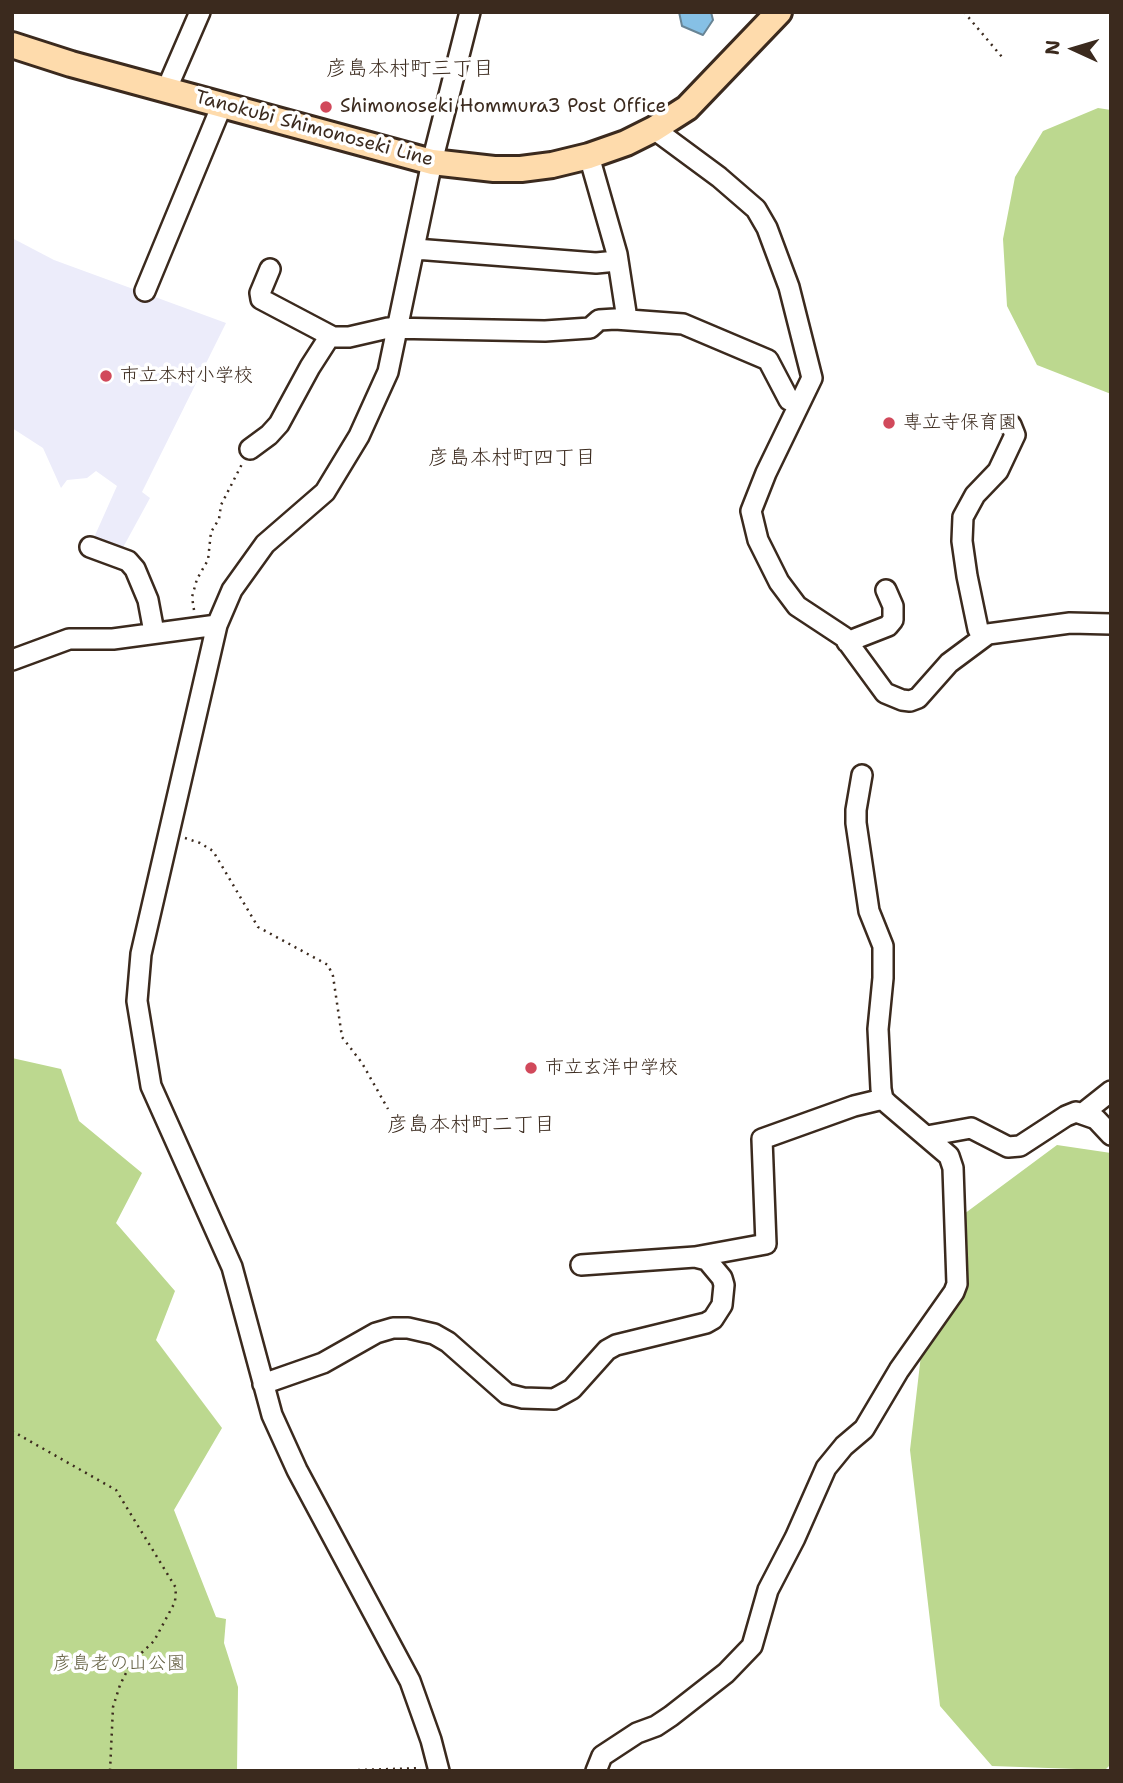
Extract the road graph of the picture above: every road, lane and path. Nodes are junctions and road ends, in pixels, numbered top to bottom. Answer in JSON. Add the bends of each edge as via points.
{"nodes":[{"id":1,"x":200,"y":12,"type":"edge"},
{"id":2,"x":470,"y":12,"type":"edge"},
{"id":3,"x":779,"y":12,"type":"edge"},
{"id":4,"x":964,"y":12,"type":"edge"},
{"id":5,"x":12,"y":45,"type":"edge"},
{"id":6,"x":1002,"y":57,"type":"dead end"},
{"id":7,"x":171,"y":79,"type":"dead end"},
{"id":8,"x":222,"y":105,"type":"junction"},
{"id":9,"x":654,"y":130,"type":"junction"},
{"id":10,"x":589,"y":156,"type":"junction"},
{"id":11,"x":432,"y":163,"type":"junction"},
{"id":12,"x":415,"y":249,"type":"junction"},
{"id":13,"x":617,"y":261,"type":"junction"},
{"id":14,"x":270,"y":269,"type":"dead end"},
{"id":15,"x":145,"y":292,"type":"dead end"},
{"id":16,"x":627,"y":319,"type":"junction"},
{"id":17,"x":399,"y":329,"type":"junction"},
{"id":18,"x":333,"y":337,"type":"junction"},
{"id":19,"x":799,"y":405,"type":"junction"},
{"id":20,"x":1011,"y":425,"type":"dead end"},
{"id":21,"x":250,"y":449,"type":"joint"},
{"id":22,"x":90,"y":547,"type":"dead end"},
{"id":23,"x":886,"y":590,"type":"dead end"},
{"id":24,"x":200,"y":612,"type":"dead end"},
{"id":25,"x":1111,"y":624,"type":"edge"},
{"id":26,"x":217,"y":625,"type":"junction"},
{"id":27,"x":154,"y":632,"type":"junction"},
{"id":28,"x":982,"y":637,"type":"junction"},
{"id":29,"x":847,"y":642,"type":"junction"},
{"id":30,"x":12,"y":660,"type":"edge"},
{"id":31,"x":862,"y":775,"type":"dead end"},
{"id":32,"x":168,"y":834,"type":"junction"},
{"id":33,"x":1111,"y":1091,"type":"edge"},
{"id":34,"x":883,"y":1098,"type":"junction"},
{"id":35,"x":388,"y":1109,"type":"dead end"},
{"id":36,"x":1082,"y":1114,"type":"junction"},
{"id":37,"x":1111,"y":1135,"type":"edge"},
{"id":38,"x":927,"y":1136,"type":"junction"},
{"id":39,"x":695,"y":1257,"type":"junction"},
{"id":40,"x":581,"y":1265,"type":"dead end"},
{"id":41,"x":263,"y":1384,"type":"junction"},
{"id":42,"x":12,"y":1431,"type":"edge"},
{"id":43,"x":439,"y":1769,"type":"edge"},
{"id":44,"x":110,"y":1771,"type":"edge"},
{"id":45,"x":330,"y":1771,"type":"edge"},
{"id":46,"x":596,"y":1771,"type":"edge"}],
"edges":[{"from":1,"to":7,"type":"street"},
{"from":2,"to":11,"type":"street"},
{"from":3,"to":9,"type":"main road","name":"Tanokubi Shimonoseki Line","via":[[687,108]]},
{"from":4,"to":6,"type":"path"},
{"from":5,"to":8,"type":"main road","name":"Tanokubi Shimonoseki Line"},
{"from":8,"to":11,"type":"main road","name":"Tanokubi Shimonoseki Line"},
{"from":8,"to":15,"type":"street"},
{"from":9,"to":10,"type":"main road","name":"Tanokubi Shimonoseki Line"},
{"from":9,"to":19,"type":"street","via":[[740,193],[762,218],[789,287],[812,372]]},
{"from":10,"to":11,"type":"main road","name":"Tanokubi Shimonoseki Line","via":[[521,169]]},
{"from":10,"to":13,"type":"street"},
{"from":11,"to":12,"type":"street"},
{"from":12,"to":13,"type":"street"},
{"from":12,"to":17,"type":"street"},
{"from":13,"to":16,"type":"street"},
{"from":14,"to":18,"type":"street","via":[[261,299]]},
{"from":16,"to":17,"type":"street","via":[[599,320],[590,328],[545,331]]},
{"from":16,"to":19,"type":"street","via":[[683,324],[761,356],[772,365],[789,400]]},
{"from":17,"to":18,"type":"street"},
{"from":17,"to":26,"type":"street","via":[[374,405],[339,469],[319,498],[265,544],[232,590]]},
{"from":18,"to":21,"type":"street","via":[[310,367],[279,424]]},
{"from":19,"to":29,"type":"street","via":[[755,499],[751,511],[754,528],[775,576],[797,606]]},
{"from":20,"to":28,"type":"street","via":[[1015,435],[998,471],[975,495],[963,517],[967,576]]},
{"from":21,"to":24,"type":"path","via":[[211,532],[208,560],[192,597],[192,606]]},
{"from":22,"to":27,"type":"street","via":[[128,561],[135,569]]},
{"from":23,"to":29,"type":"street","via":[[893,620]]},
{"from":25,"to":28,"type":"street","via":[[1070,623]]},
{"from":26,"to":27,"type":"street"},
{"from":26,"to":32,"type":"street"},
{"from":27,"to":30,"type":"street","via":[[113,639],[69,639]]},
{"from":28,"to":29,"type":"street","via":[[910,701],[885,693]]},
{"from":31,"to":34,"type":"street","via":[[856,823],[869,911],[883,946],[878,1029]]},
{"from":32,"to":35,"type":"path","via":[[213,851],[258,927],[328,965],[342,1037]]},
{"from":32,"to":41,"type":"street","via":[[139,976],[137,1001],[148,1074],[232,1267]]},
{"from":33,"to":36,"type":"street"},
{"from":34,"to":38,"type":"street"},
{"from":34,"to":39,"type":"street","via":[[762,1139],[766,1244]]},
{"from":36,"to":37,"type":"street","via":[[1096,1119]]},
{"from":36,"to":38,"type":"street","via":[[1066,1116],[1020,1146],[1008,1147],[971,1128]]},
{"from":38,"to":46,"type":"street","via":[[949,1156],[953,1168],[958,1269],[954,1292],[909,1353],[864,1429],[827,1468],[768,1590],[752,1646],[671,1716],[610,1749]]},
{"from":39,"to":40,"type":"street"},
{"from":39,"to":41,"type":"street","via":[[707,1260],[724,1285],[722,1305],[713,1319],[616,1345],[572,1389],[554,1399],[507,1394],[448,1342],[408,1328],[376,1333],[323,1363]]},
{"from":41,"to":43,"type":"street","via":[[288,1451],[410,1681]]},
{"from":42,"to":44,"type":"path","via":[[116,1490],[176,1588],[175,1602],[155,1641],[131,1663],[120,1685],[113,1707]]},
{"from":43,"to":45,"type":"path"}]}
